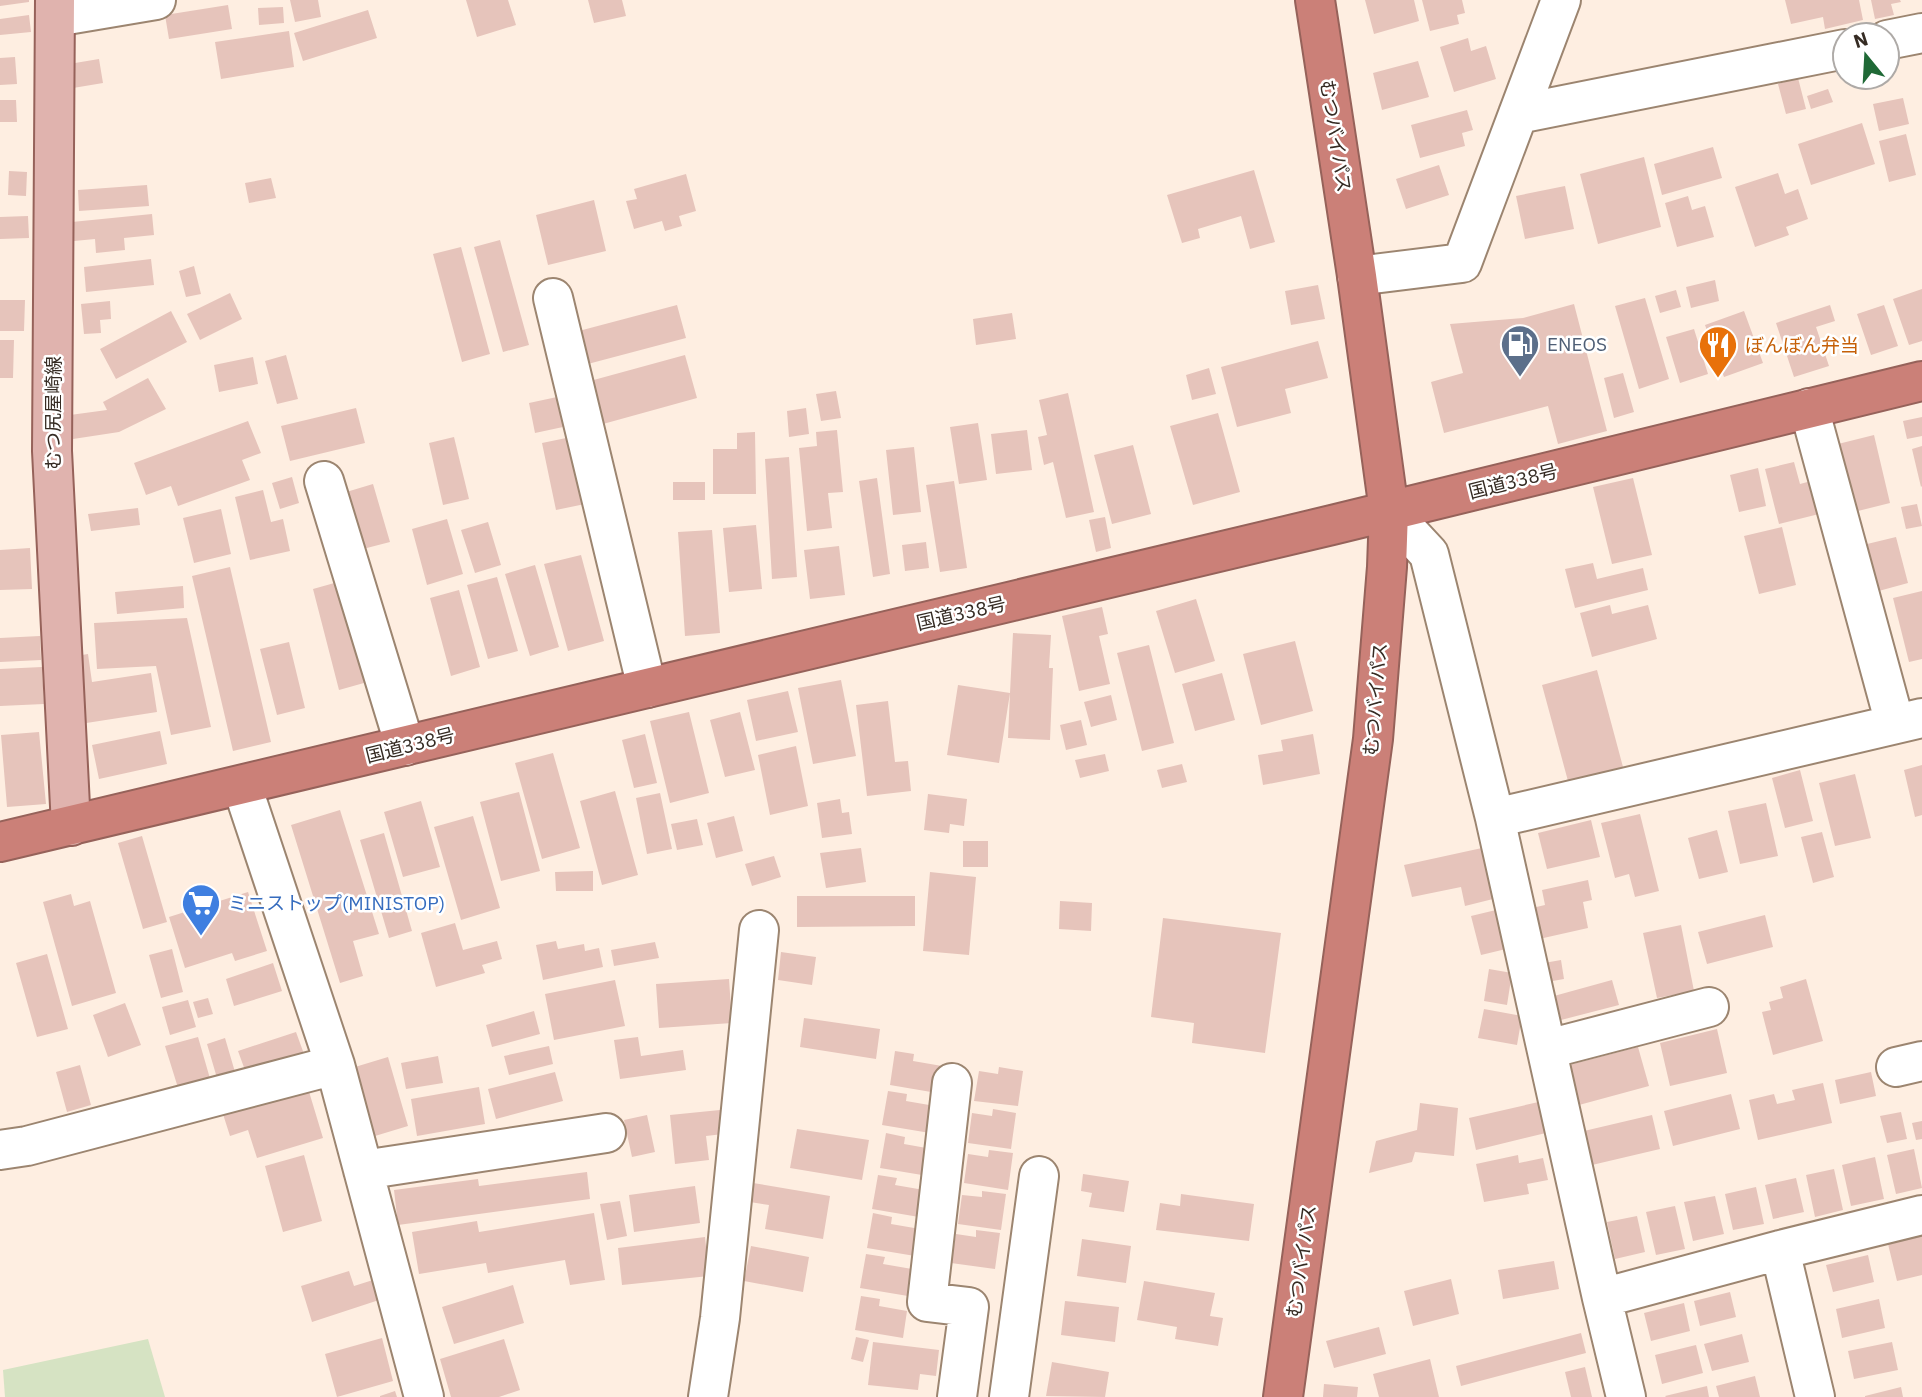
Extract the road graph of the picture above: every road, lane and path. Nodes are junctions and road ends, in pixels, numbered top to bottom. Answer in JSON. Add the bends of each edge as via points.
{"nodes":[{"id":1,"x":156,"y":0,"type":"edge"},
{"id":2,"x":1315,"y":0,"type":"edge"},
{"id":3,"x":1561,"y":0,"type":"edge"},
{"id":4,"x":55,"y":8,"type":"edge"},
{"id":5,"x":1922,"y":33,"type":"edge"},
{"id":6,"x":1901,"y":37,"type":"edge"},
{"id":7,"x":1831,"y":51,"type":"edge"},
{"id":8,"x":1518,"y":114,"type":"junction"},
{"id":9,"x":1357,"y":276,"type":"junction"},
{"id":10,"x":553,"y":298,"type":"dead end"},
{"id":11,"x":1922,"y":381,"type":"edge"},
{"id":12,"x":1809,"y":408,"type":"junction"},
{"id":13,"x":324,"y":481,"type":"dead end"},
{"id":14,"x":1389,"y":511,"type":"junction"},
{"id":15,"x":647,"y":688,"type":"junction"},
{"id":16,"x":1909,"y":721,"type":"edge"},
{"id":17,"x":405,"y":747,"type":"junction"},
{"id":18,"x":242,"y":786,"type":"junction"},
{"id":19,"x":1494,"y":818,"type":"junction"},
{"id":20,"x":71,"y":826,"type":"junction"},
{"id":21,"x":0,"y":842,"type":"edge"},
{"id":22,"x":759,"y":930,"type":"dead end"},
{"id":23,"x":1709,"y":1007,"type":"dead end"},
{"id":24,"x":1548,"y":1049,"type":"junction"},
{"id":25,"x":335,"y":1065,"type":"junction"},
{"id":26,"x":953,"y":1083,"type":"dead end"},
{"id":27,"x":606,"y":1133,"type":"dead end"},
{"id":28,"x":0,"y":1150,"type":"edge"},
{"id":29,"x":363,"y":1170,"type":"junction"},
{"id":30,"x":1039,"y":1176,"type":"dead end"},
{"id":31,"x":1922,"y":1215,"type":"edge"},
{"id":32,"x":1780,"y":1250,"type":"junction"},
{"id":33,"x":1602,"y":1298,"type":"junction"},
{"id":34,"x":424,"y":1397,"type":"edge"},
{"id":35,"x":708,"y":1397,"type":"edge"},
{"id":36,"x":957,"y":1397,"type":"edge"},
{"id":37,"x":1009,"y":1397,"type":"edge"},
{"id":38,"x":1283,"y":1397,"type":"edge"},
{"id":39,"x":1626,"y":1397,"type":"edge"},
{"id":40,"x":1815,"y":1397,"type":"edge"}],
"edges":[{"from":1,"to":4,"type":"street"},
{"from":2,"to":9,"type":"highway","name":"むつバイパス"},
{"from":3,"to":8,"type":"street"},
{"from":4,"to":20,"type":"main road","name":"むつ尻屋崎線","via":[[52,451]]},
{"from":5,"to":6,"type":"street"},
{"from":7,"to":8,"type":"street"},
{"from":8,"to":9,"type":"street","via":[[1462,263]]},
{"from":9,"to":14,"type":"highway","name":"むつバイパス"},
{"from":10,"to":15,"type":"street"},
{"from":11,"to":12,"type":"highway","name":"国道338号"},
{"from":12,"to":14,"type":"highway","name":"国道338号"},
{"from":12,"to":16,"type":"street"},
{"from":13,"to":17,"type":"street"},
{"from":14,"to":15,"type":"highway","name":"国道338号"},
{"from":14,"to":19,"type":"street","via":[[1429,554]]},
{"from":14,"to":38,"type":"highway","name":"むつバイパス","via":[[1373,739]]},
{"from":15,"to":17,"type":"highway","name":"国道338号"},
{"from":16,"to":19,"type":"street"},
{"from":17,"to":18,"type":"highway","name":"国道338号"},
{"from":18,"to":20,"type":"highway","name":"国道338号"},
{"from":18,"to":25,"type":"street"},
{"from":19,"to":24,"type":"street"},
{"from":20,"to":21,"type":"highway","name":"国道338号"},
{"from":22,"to":35,"type":"street"},
{"from":23,"to":24,"type":"street"},
{"from":24,"to":33,"type":"street"},
{"from":25,"to":28,"type":"street"},
{"from":25,"to":29,"type":"street"},
{"from":26,"to":36,"type":"street","via":[[927,1302],[969,1307]]},
{"from":27,"to":29,"type":"street"},
{"from":29,"to":34,"type":"street"},
{"from":30,"to":37,"type":"street"},
{"from":31,"to":32,"type":"street"},
{"from":32,"to":33,"type":"street"},
{"from":32,"to":40,"type":"street"},
{"from":33,"to":39,"type":"street"}]}
